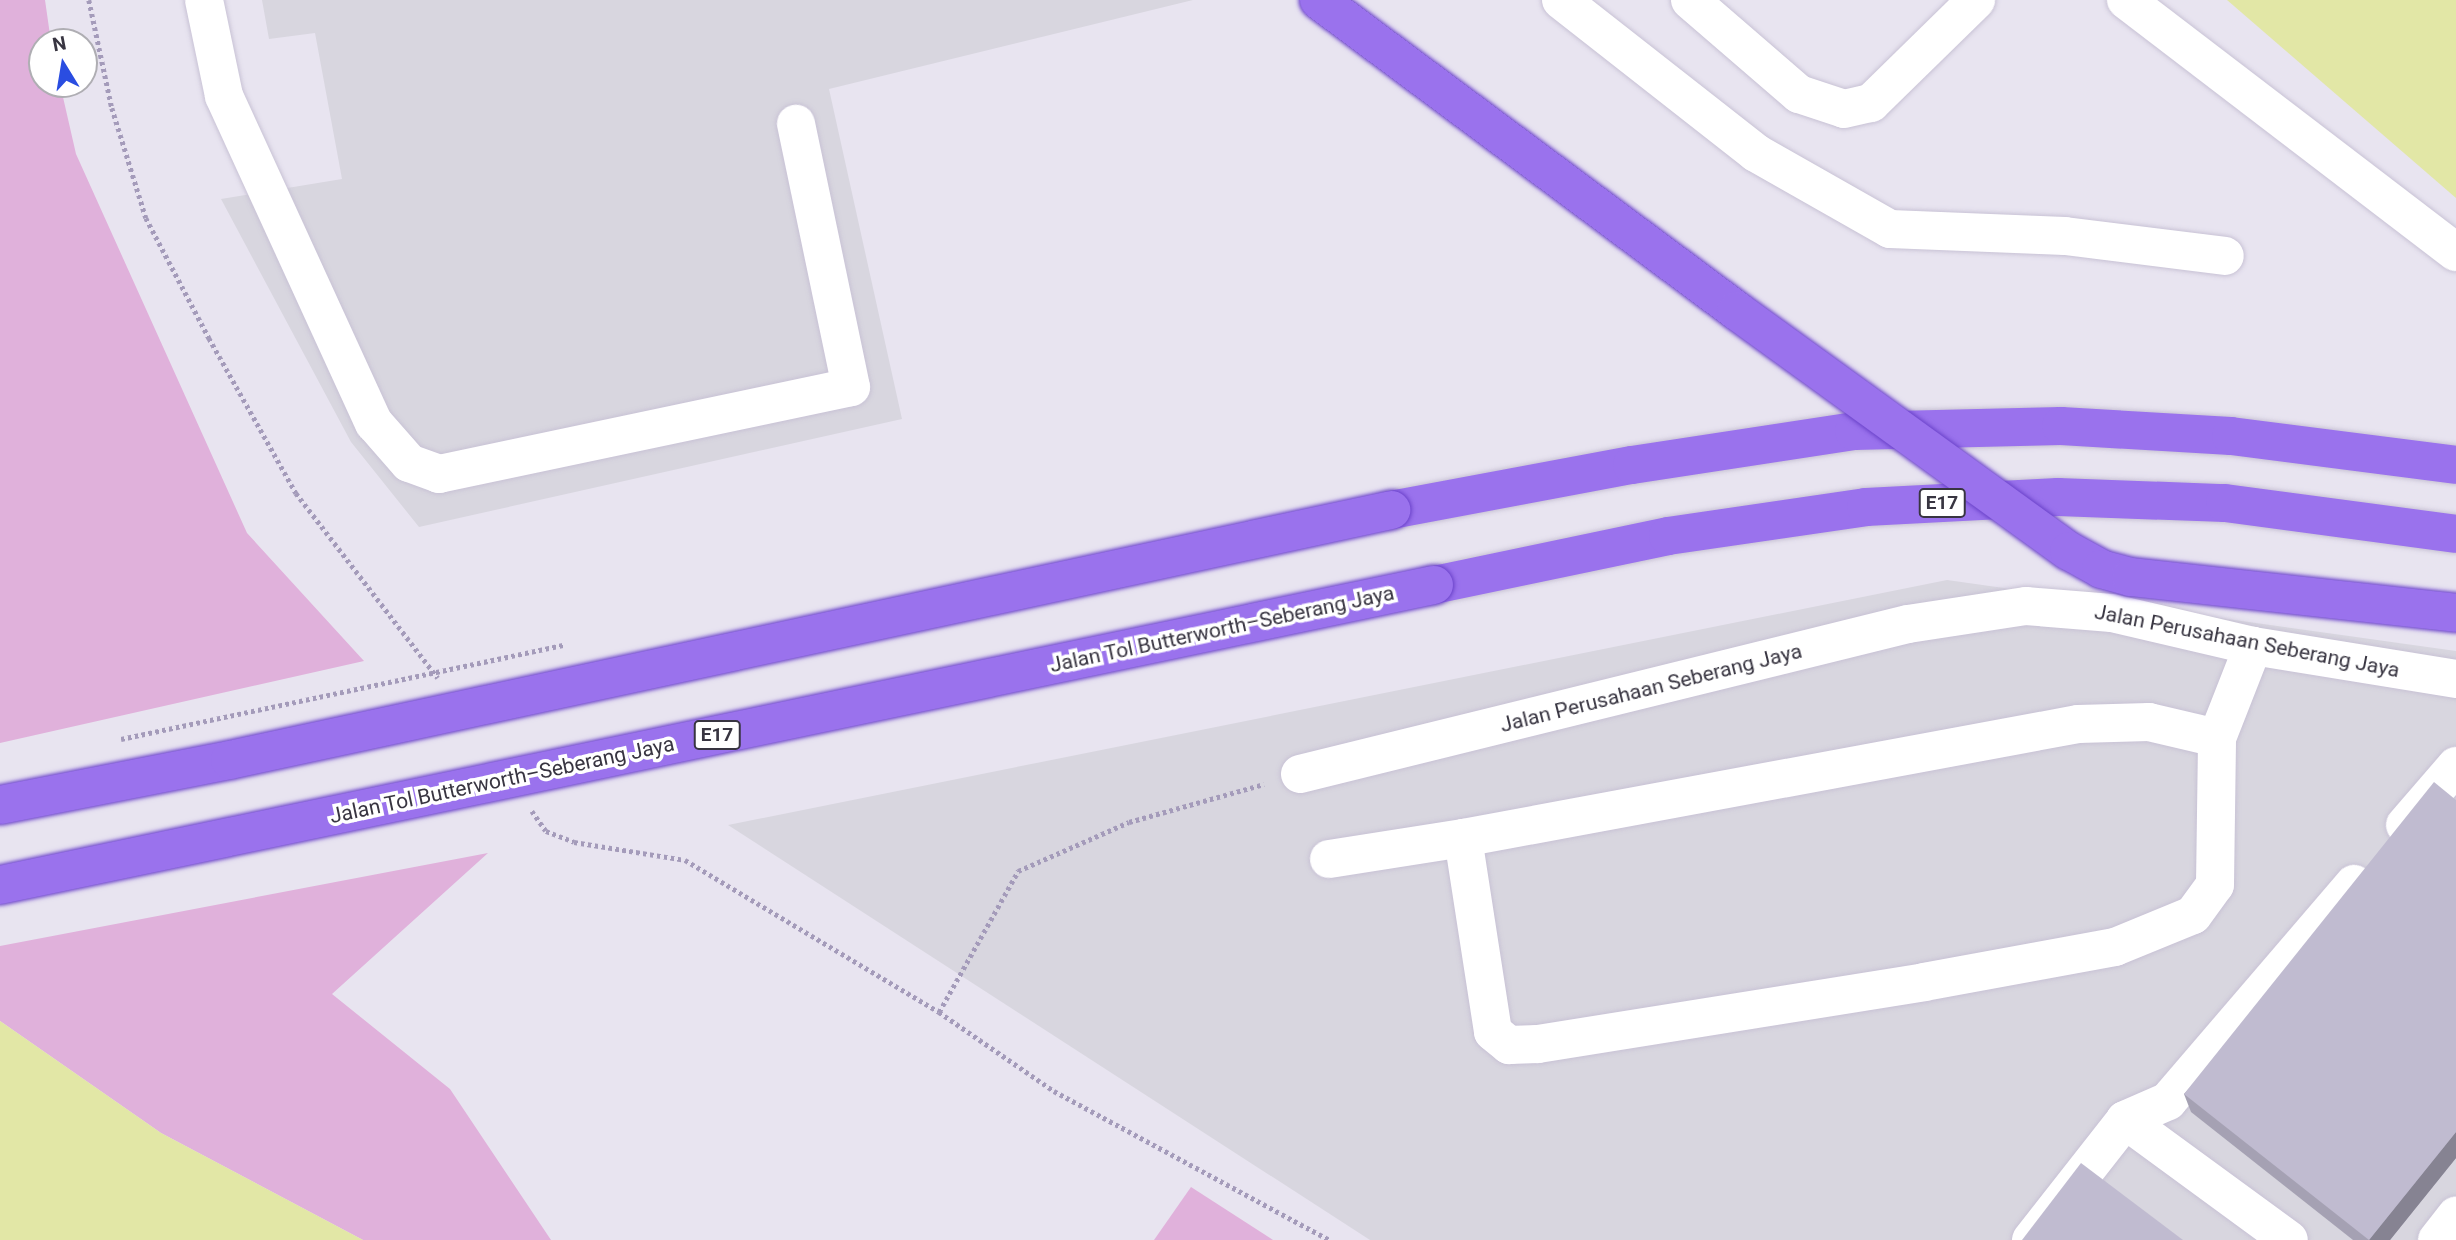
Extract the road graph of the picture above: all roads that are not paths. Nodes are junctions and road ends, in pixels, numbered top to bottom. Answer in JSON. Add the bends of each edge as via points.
{"nodes":[{"id":1,"x":204,"y":0,"type":"edge"},
{"id":2,"x":1319,"y":0,"type":"edge"},
{"id":3,"x":1561,"y":0,"type":"edge"},
{"id":4,"x":1690,"y":0,"type":"edge"},
{"id":5,"x":1976,"y":0,"type":"edge"},
{"id":6,"x":2126,"y":0,"type":"edge"},
{"id":7,"x":796,"y":124,"type":"dead end"},
{"id":8,"x":2456,"y":252,"type":"edge"},
{"id":9,"x":2225,"y":256,"type":"dead end"},
{"id":10,"x":2456,"y":465,"type":"edge"},
{"id":11,"x":2456,"y":534,"type":"edge"},
{"id":12,"x":2456,"y":612,"type":"edge"},
{"id":13,"x":2253,"y":646,"type":"junction"},
{"id":14,"x":2456,"y":679,"type":"edge"},
{"id":15,"x":2217,"y":738,"type":"junction"},
{"id":16,"x":2455,"y":767,"type":"edge"},
{"id":17,"x":1300,"y":774,"type":"road end"},
{"id":18,"x":0,"y":805,"type":"edge"},
{"id":19,"x":1463,"y":838,"type":"junction"},
{"id":20,"x":1329,"y":859,"type":"dead end"},
{"id":21,"x":0,"y":886,"type":"edge"},
{"id":22,"x":2125,"y":1120,"type":"junction"},
{"id":23,"x":2456,"y":1216,"type":"edge"},
{"id":24,"x":2031,"y":1240,"type":"edge"},
{"id":25,"x":2289,"y":1240,"type":"edge"},
{"id":26,"x":2437,"y":1240,"type":"edge"}],
"edges":[{"from":1,"to":7,"type":"street","via":[[224,96],[374,422],[409,463],[439,474],[851,387]]},
{"from":2,"to":12,"type":"highway","bridge":true,"via":[[1737,311],[2068,551],[2101,569],[2131,577]]},
{"from":3,"to":9,"type":"street","via":[[1755,153],[1890,229],[2065,236]]},
{"from":4,"to":5,"type":"street","via":[[1799,94],[1844,109],[1871,103]]},
{"from":6,"to":8,"type":"street"},
{"from":10,"to":18,"type":"highway","bridge":true,"via":[[2231,436],[2061,426],[1854,431],[1632,465],[1391,510],[230,760]]},
{"from":11,"to":21,"type":"highway","name":"Jalan Tol Butterworth–Seberang Jaya","number":"E17","bridge":true,"via":[[2225,503],[2058,497],[1866,507],[1668,536]]},
{"from":13,"to":14,"type":"street","name":"Jalan Perusahaan Seberang Jaya"},
{"from":13,"to":15,"type":"street"},
{"from":13,"to":17,"type":"street","name":"Jalan Perusahaan Seberang Jaya","via":[[2112,613],[2026,606],[1909,624]]},
{"from":15,"to":19,"type":"street","via":[[2149,722],[2077,724]]},
{"from":15,"to":19,"type":"street","via":[[2215,885],[2193,915],[2115,947],[1538,1044],[1509,1045],[1493,1032]]},
{"from":16,"to":22,"type":"street","via":[[2168,1101]]},
{"from":19,"to":20,"type":"street"},
{"from":22,"to":24,"type":"street"},
{"from":22,"to":25,"type":"street"},
{"from":23,"to":26,"type":"street"}]}
